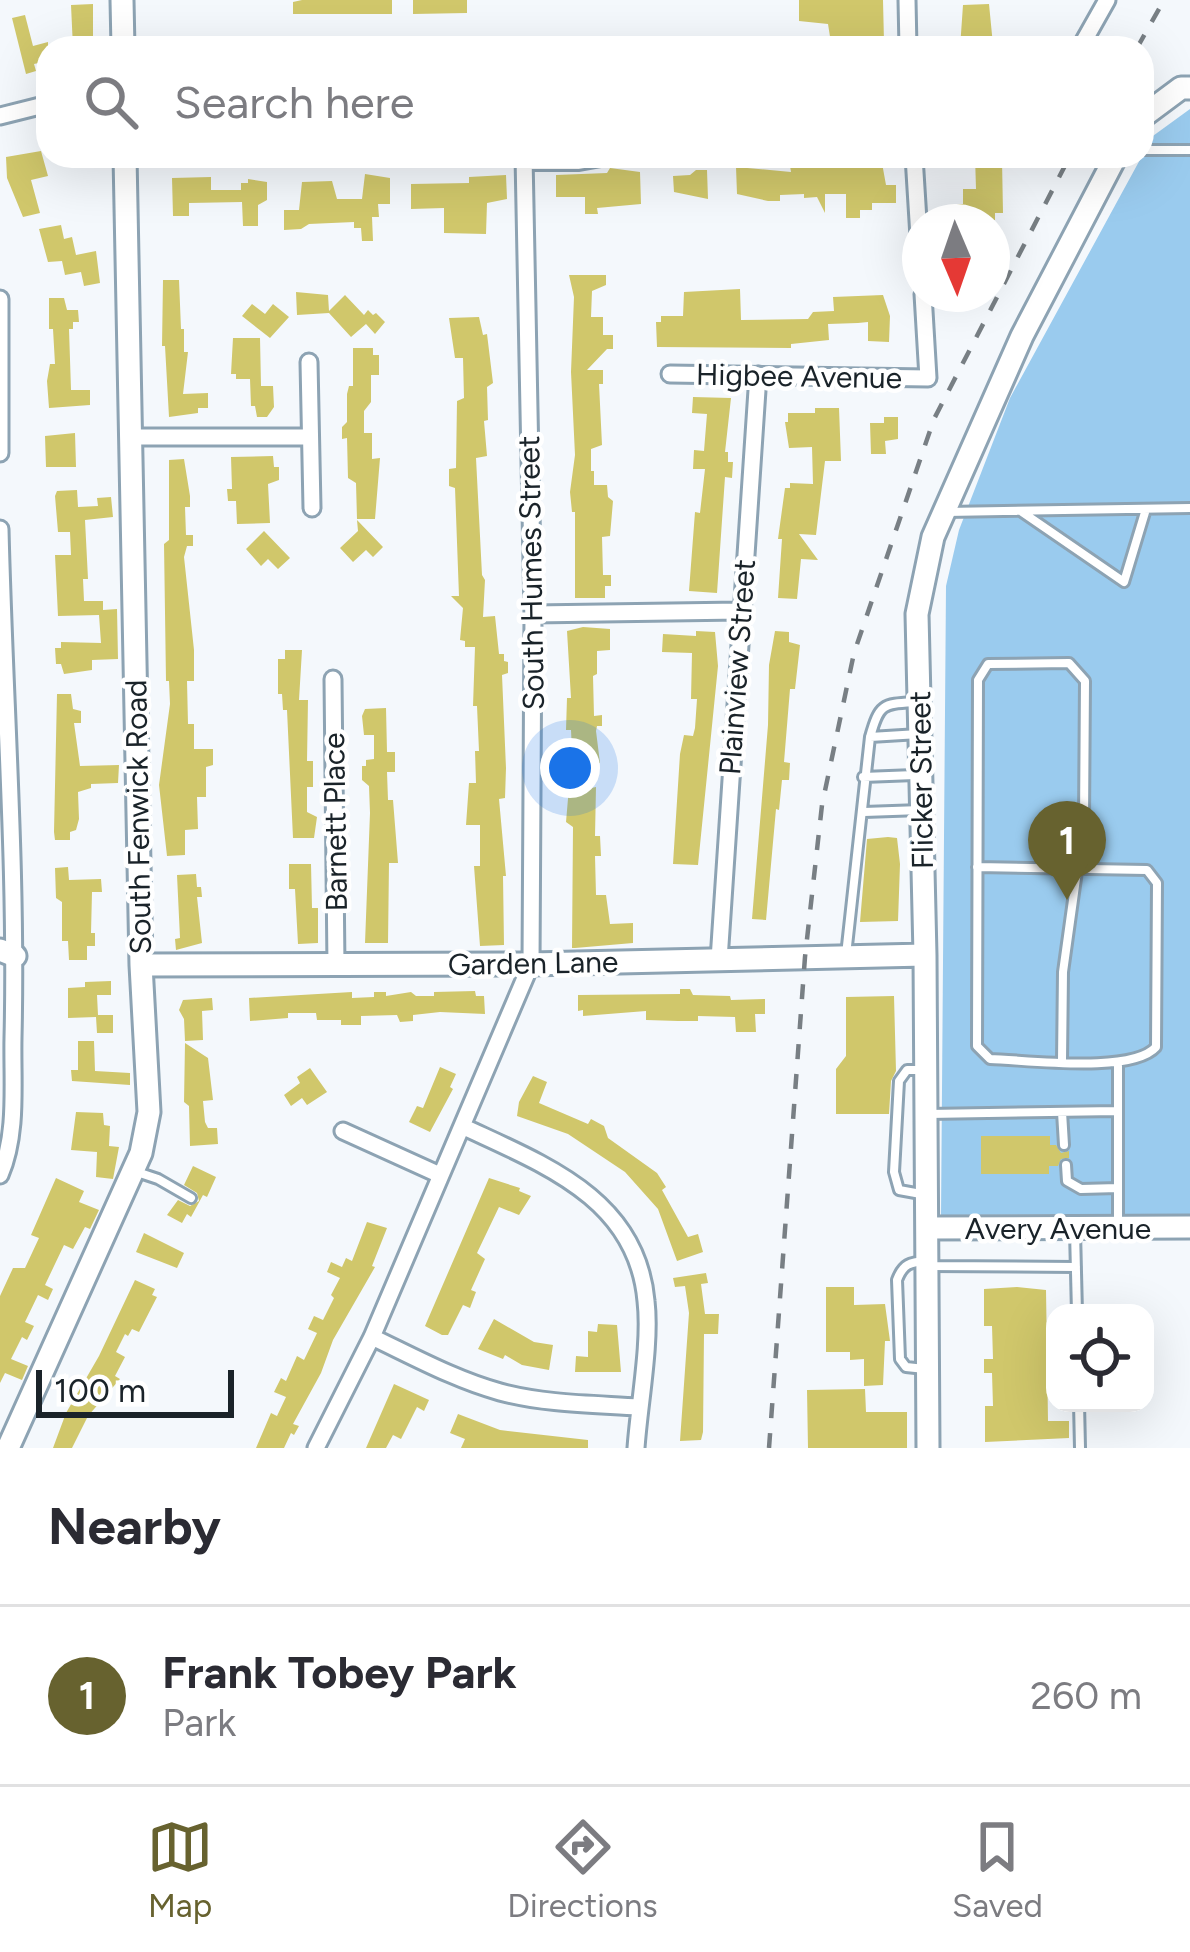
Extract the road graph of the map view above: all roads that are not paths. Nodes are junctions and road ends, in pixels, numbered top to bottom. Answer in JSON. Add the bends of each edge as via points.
{"nodes":[{"id":1,"x":122,"y":0,"type":"edge"},
{"id":2,"x":907,"y":0,"type":"edge"},
{"id":3,"x":1099,"y":4,"type":"edge"},
{"id":4,"x":123,"y":36,"type":"edge"},
{"id":5,"x":908,"y":36,"type":"edge"},
{"id":6,"x":1085,"y":36,"type":"edge"},
{"id":7,"x":1190,"y":88,"type":"edge"},
{"id":8,"x":36,"y":107,"type":"edge"},
{"id":9,"x":1154,"y":108,"type":"edge"},
{"id":10,"x":0,"y":116,"type":"edge"},
{"id":11,"x":1154,"y":150,"type":"edge"},
{"id":12,"x":1190,"y":150,"type":"edge"},
{"id":13,"x":125,"y":168,"type":"edge"},
{"id":14,"x":524,"y":168,"type":"edge"},
{"id":15,"x":915,"y":168,"type":"edge"},
{"id":16,"x":1111,"y":168,"type":"edge"},
{"id":17,"x":917,"y":204,"type":"edge"},
{"id":18,"x":0,"y":299,"type":"edge"},
{"id":19,"x":924,"y":312,"type":"edge"},
{"id":20,"x":309,"y":362,"type":"dead end"},
{"id":21,"x":670,"y":374,"type":"dead end"},
{"id":22,"x":758,"y":375,"type":"junction"},
{"id":23,"x":131,"y":437,"type":"junction"},
{"id":24,"x":310,"y":437,"type":"junction"},
{"id":25,"x":0,"y":453,"type":"edge"},
{"id":26,"x":312,"y":508,"type":"dead end"},
{"id":27,"x":1190,"y":508,"type":"edge"},
{"id":28,"x":1146,"y":509,"type":"junction"},
{"id":29,"x":1021,"y":511,"type":"junction"},
{"id":30,"x":944,"y":512,"type":"junction"},
{"id":31,"x":0,"y":529,"type":"edge"},
{"id":32,"x":740,"y":610,"type":"junction"},
{"id":33,"x":532,"y":614,"type":"junction"},
{"id":34,"x":333,"y":679,"type":"dead end"},
{"id":35,"x":920,"y":702,"type":"junction"},
{"id":36,"x":2,"y":732,"type":"edge"},
{"id":37,"x":920,"y":734,"type":"junction"},
{"id":38,"x":870,"y":737,"type":"junction"},
{"id":39,"x":921,"y":775,"type":"junction"},
{"id":40,"x":863,"y":777,"type":"junction"},
{"id":41,"x":922,"y":810,"type":"junction"},
{"id":42,"x":863,"y":812,"type":"junction"},
{"id":43,"x":977,"y":867,"type":"junction"},
{"id":44,"x":1077,"y":869,"type":"junction"},
{"id":45,"x":8,"y":953,"type":"edge"},
{"id":46,"x":925,"y":955,"type":"junction"},
{"id":47,"x":846,"y":957,"type":"junction"},
{"id":48,"x":719,"y":959,"type":"junction"},
{"id":49,"x":531,"y":964,"type":"junction"},
{"id":50,"x":141,"y":965,"type":"junction"},
{"id":51,"x":336,"y":966,"type":"junction"},
{"id":52,"x":1062,"y":1061,"type":"junction"},
{"id":53,"x":1118,"y":1062,"type":"junction"},
{"id":54,"x":926,"y":1070,"type":"junction"},
{"id":55,"x":1118,"y":1111,"type":"junction"},
{"id":56,"x":1062,"y":1112,"type":"junction"},
{"id":57,"x":926,"y":1114,"type":"junction"},
{"id":58,"x":464,"y":1127,"type":"junction"},
{"id":59,"x":343,"y":1131,"type":"dead end"},
{"id":60,"x":1064,"y":1145,"type":"dead end"},
{"id":61,"x":2,"y":1165,"type":"edge"},
{"id":62,"x":1066,"y":1166,"type":"dead end"},
{"id":63,"x":132,"y":1171,"type":"junction"},
{"id":64,"x":440,"y":1175,"type":"junction"},
{"id":65,"x":1118,"y":1188,"type":"junction"},
{"id":66,"x":927,"y":1194,"type":"junction"},
{"id":67,"x":191,"y":1198,"type":"dead end"},
{"id":68,"x":1118,"y":1227,"type":"junction"},
{"id":69,"x":1190,"y":1227,"type":"edge"},
{"id":70,"x":927,"y":1228,"type":"junction"},
{"id":71,"x":1075,"y":1228,"type":"junction"},
{"id":72,"x":927,"y":1264,"type":"junction"},
{"id":73,"x":1076,"y":1268,"type":"junction"},
{"id":74,"x":1077,"y":1304,"type":"edge"},
{"id":75,"x":372,"y":1337,"type":"junction"},
{"id":76,"x":639,"y":1407,"type":"junction"},
{"id":77,"x":1079,"y":1412,"type":"edge"},
{"id":78,"x":8,"y":1448,"type":"edge"},
{"id":79,"x":316,"y":1448,"type":"edge"},
{"id":80,"x":636,"y":1448,"type":"edge"},
{"id":81,"x":928,"y":1448,"type":"edge"},
{"id":82,"x":1079,"y":1448,"type":"edge"}],
"edges":[{"from":1,"to":4,"type":"street"},
{"from":2,"to":5,"type":"street"},
{"from":3,"to":6,"type":"street"},
{"from":7,"to":9,"type":"street"},
{"from":8,"to":10,"type":"street"},
{"from":11,"to":12,"type":"lane"},
{"from":13,"to":23,"type":"street","name":"South Fenwick Road"},
{"from":14,"to":33,"type":"street","name":"South Humes Street"},
{"from":15,"to":17,"type":"street"},
{"from":16,"to":30,"type":"street","name":"Flicker Street","via":[[1022,336]]},
{"from":18,"to":25,"type":"street"},
{"from":19,"to":22,"type":"street","name":"Higbee Avenue","via":[[928,378]]},
{"from":20,"to":24,"type":"street"},
{"from":21,"to":22,"type":"street","name":"Higbee Avenue"},
{"from":22,"to":32,"type":"street","name":"Plainview Street"},
{"from":23,"to":24,"type":"street"},
{"from":23,"to":50,"type":"street","name":"South Fenwick Road"},
{"from":24,"to":26,"type":"street"},
{"from":27,"to":28,"type":"lane"},
{"from":28,"to":29,"type":"lane"},
{"from":28,"to":29,"type":"lane","via":[[1124,582]]},
{"from":29,"to":30,"type":"lane"},
{"from":30,"to":35,"type":"street","name":"Flicker Street","via":[[917,614]]},
{"from":31,"to":36,"type":"street"},
{"from":32,"to":33,"type":"street"},
{"from":32,"to":48,"type":"street","name":"Plainview Street"},
{"from":33,"to":49,"type":"street","name":"South Humes Street"},
{"from":34,"to":51,"type":"street","name":"Barnett Place"},
{"from":35,"to":37,"type":"street","name":"Flicker Street"},
{"from":35,"to":38,"type":"lane","via":[[887,704]]},
{"from":36,"to":45,"type":"street"},
{"from":37,"to":38,"type":"lane"},
{"from":37,"to":39,"type":"street","name":"Flicker Street"},
{"from":38,"to":40,"type":"lane"},
{"from":39,"to":40,"type":"lane"},
{"from":39,"to":41,"type":"street","name":"Flicker Street"},
{"from":40,"to":42,"type":"lane"},
{"from":41,"to":42,"type":"lane"},
{"from":41,"to":46,"type":"street","name":"Flicker Street"},
{"from":42,"to":47,"type":"lane"},
{"from":43,"to":44,"type":"lane"},
{"from":43,"to":44,"type":"lane","via":[[978,680],[988,664],[1069,663],[1085,681]]},
{"from":43,"to":52,"type":"lane","via":[[977,1046],[990,1059]]},
{"from":44,"to":52,"type":"lane"},
{"from":44,"to":53,"type":"lane","via":[[1147,870],[1157,883],[1156,1047],[1147,1058]]},
{"from":45,"to":61,"type":"street","via":[[11,1122]]},
{"from":46,"to":47,"type":"street","name":"Garden Lane"},
{"from":46,"to":54,"type":"street","name":"Flicker Street"},
{"from":47,"to":48,"type":"street","name":"Garden Lane"},
{"from":48,"to":49,"type":"street","name":"Garden Lane"},
{"from":49,"to":51,"type":"street","name":"Garden Lane"},
{"from":49,"to":58,"type":"street","name":"South Humes Street"},
{"from":50,"to":51,"type":"street","name":"Garden Lane"},
{"from":50,"to":63,"type":"street","name":"South Fenwick Road","via":[[149,1112]]},
{"from":52,"to":53,"type":"lane"},
{"from":53,"to":55,"type":"lane"},
{"from":54,"to":57,"type":"street","name":"Flicker Street"},
{"from":54,"to":66,"type":"lane","via":[[907,1070],[899,1081],[894,1172],[898,1190]]},
{"from":55,"to":56,"type":"lane"},
{"from":55,"to":65,"type":"lane"},
{"from":56,"to":57,"type":"lane"},
{"from":56,"to":60,"type":"lane"},
{"from":57,"to":66,"type":"street","name":"Flicker Street"},
{"from":58,"to":64,"type":"street","name":"South Humes Street"},
{"from":58,"to":76,"type":"street","via":[[558,1171],[599,1200],[636,1252],[647,1303]]},
{"from":59,"to":64,"type":"street"},
{"from":62,"to":65,"type":"lane","via":[[1067,1181],[1082,1189]]},
{"from":63,"to":67,"type":"lane"},
{"from":63,"to":78,"type":"street","name":"South Fenwick Road"},
{"from":64,"to":75,"type":"street","name":"South Humes Street"},
{"from":65,"to":68,"type":"lane"},
{"from":66,"to":70,"type":"street","name":"Flicker Street"},
{"from":68,"to":69,"type":"street","name":"Avery Avenue"},
{"from":68,"to":71,"type":"street","name":"Avery Avenue"},
{"from":70,"to":71,"type":"street","name":"Avery Avenue"},
{"from":70,"to":72,"type":"street","name":"Flicker Street"},
{"from":71,"to":73,"type":"lane"},
{"from":72,"to":73,"type":"lane"},
{"from":72,"to":81,"type":"street","name":"Flicker Street"},
{"from":73,"to":74,"type":"lane"},
{"from":75,"to":76,"type":"street","via":[[503,1393]]},
{"from":75,"to":79,"type":"street","name":"South Humes Street"},
{"from":76,"to":80,"type":"street"},
{"from":77,"to":82,"type":"lane"}]}
